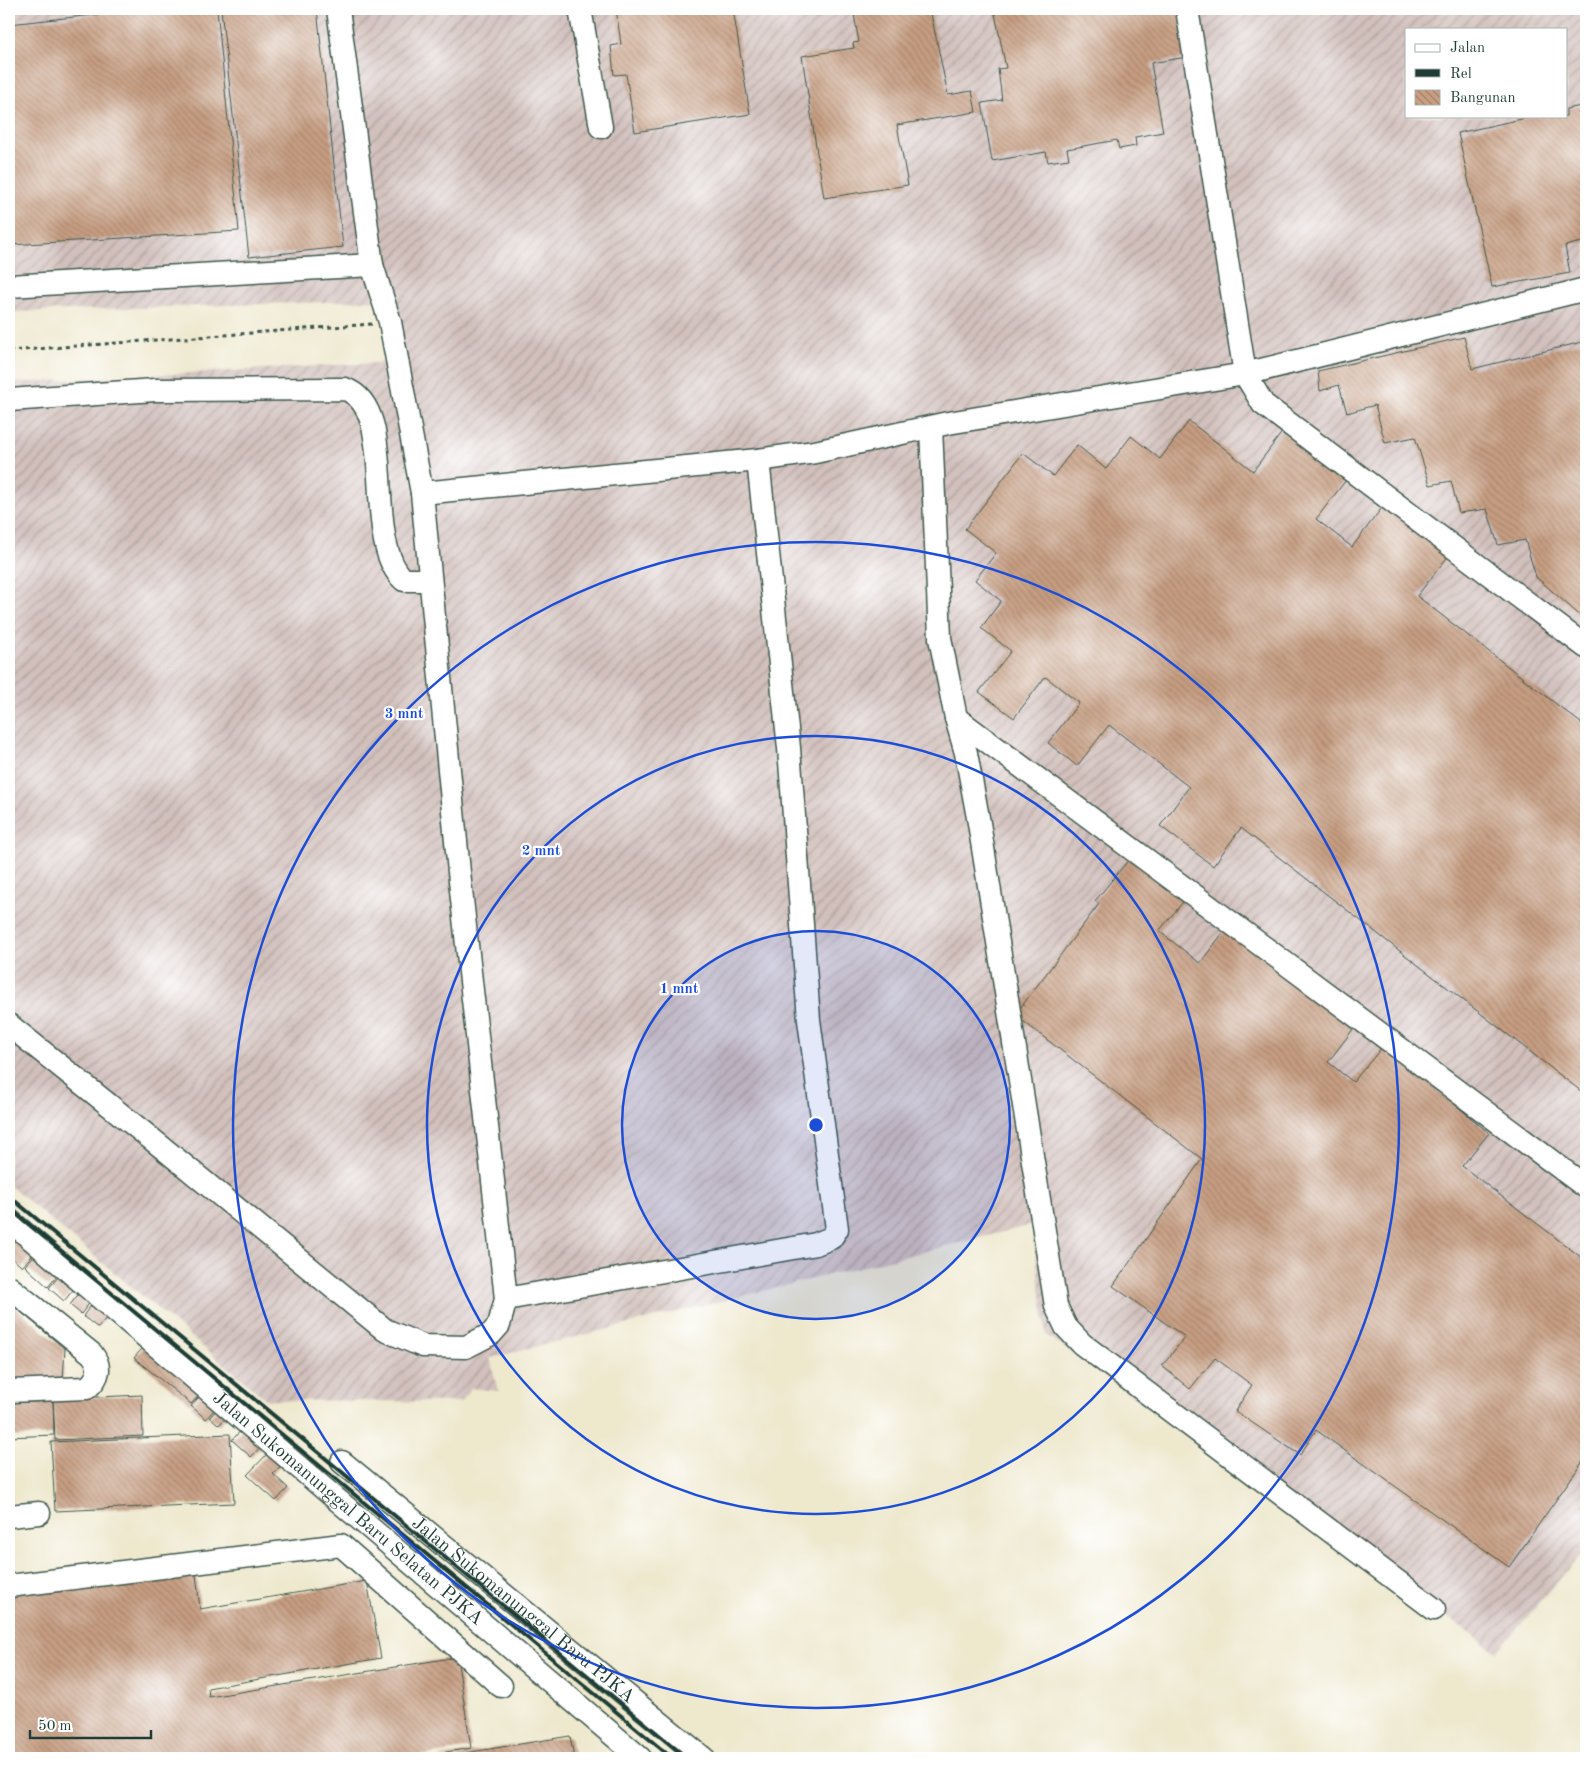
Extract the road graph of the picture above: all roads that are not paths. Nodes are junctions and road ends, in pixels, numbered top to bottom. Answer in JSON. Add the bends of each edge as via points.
{"nodes":[{"id":1,"x":338,"y":9,"type":"edge"},
{"id":2,"x":580,"y":9,"type":"edge"},
{"id":3,"x":1187,"y":9,"type":"edge"},
{"id":4,"x":601,"y":127,"type":"dead end"},
{"id":5,"x":372,"y":265,"type":"junction"},
{"id":6,"x":9,"y":286,"type":"edge"},
{"id":7,"x":1586,"y":290,"type":"edge"},
{"id":8,"x":1245,"y":374,"type":"junction"},
{"id":9,"x":9,"y":400,"type":"edge"},
{"id":10,"x":930,"y":427,"type":"junction"},
{"id":11,"x":758,"y":460,"type":"junction"},
{"id":12,"x":422,"y":494,"type":"junction"},
{"id":13,"x":430,"y":580,"type":"junction"},
{"id":14,"x":1585,"y":645,"type":"edge"},
{"id":15,"x":956,"y":718,"type":"junction"},
{"id":16,"x":9,"y":1026,"type":"edge"},
{"id":17,"x":1586,"y":1187,"type":"edge"},
{"id":18,"x":9,"y":1220,"type":"edge"},
{"id":19,"x":9,"y":1287,"type":"edge"},
{"id":20,"x":506,"y":1299,"type":"junction"},
{"id":21,"x":9,"y":1391,"type":"edge"},
{"id":22,"x":342,"y":1462,"type":"dead end"},
{"id":23,"x":39,"y":1514,"type":"dead end"},
{"id":24,"x":9,"y":1516,"type":"edge"},
{"id":25,"x":9,"y":1586,"type":"edge"},
{"id":26,"x":1434,"y":1608,"type":"dead end"},
{"id":27,"x":501,"y":1686,"type":"dead end"},
{"id":28,"x":640,"y":1758,"type":"edge"},
{"id":29,"x":703,"y":1758,"type":"edge"}],
"edges":[{"from":1,"to":5,"type":"street"},
{"from":2,"to":4,"type":"street"},
{"from":3,"to":8,"type":"street"},
{"from":5,"to":6,"type":"street"},
{"from":5,"to":12,"type":"street","via":[[390,322]]},
{"from":7,"to":8,"type":"street"},
{"from":8,"to":10,"type":"street"},
{"from":8,"to":14,"type":"street","via":[[1263,404]]},
{"from":9,"to":13,"type":"street","via":[[155,390],[345,389],[354,392],[370,413],[389,560],[404,580]]},
{"from":10,"to":11,"type":"street","via":[[815,452]]},
{"from":10,"to":15,"type":"street","via":[[940,638]]},
{"from":11,"to":12,"type":"street"},
{"from":11,"to":20,"type":"street","via":[[788,748],[809,1020],[837,1229],[831,1238],[816,1244]]},
{"from":12,"to":13,"type":"street"},
{"from":13,"to":20,"type":"street"},
{"from":15,"to":17,"type":"street"},
{"from":15,"to":26,"type":"street","via":[[979,823],[1056,1306],[1066,1327],[1082,1344]]},
{"from":16,"to":20,"type":"street","via":[[385,1330],[424,1346],[466,1347],[491,1334],[499,1325]]},
{"from":18,"to":28,"type":"street","name":"Jalan Sukomanunggal Baru Selatan PJKA"},
{"from":19,"to":21,"type":"street","via":[[92,1354],[98,1362],[99,1373],[86,1388]]},
{"from":22,"to":29,"type":"street","name":"Jalan Sukomanunggal Baru PJKA"},
{"from":23,"to":24,"type":"street"},
{"from":25,"to":27,"type":"street","via":[[340,1545]]}]}
